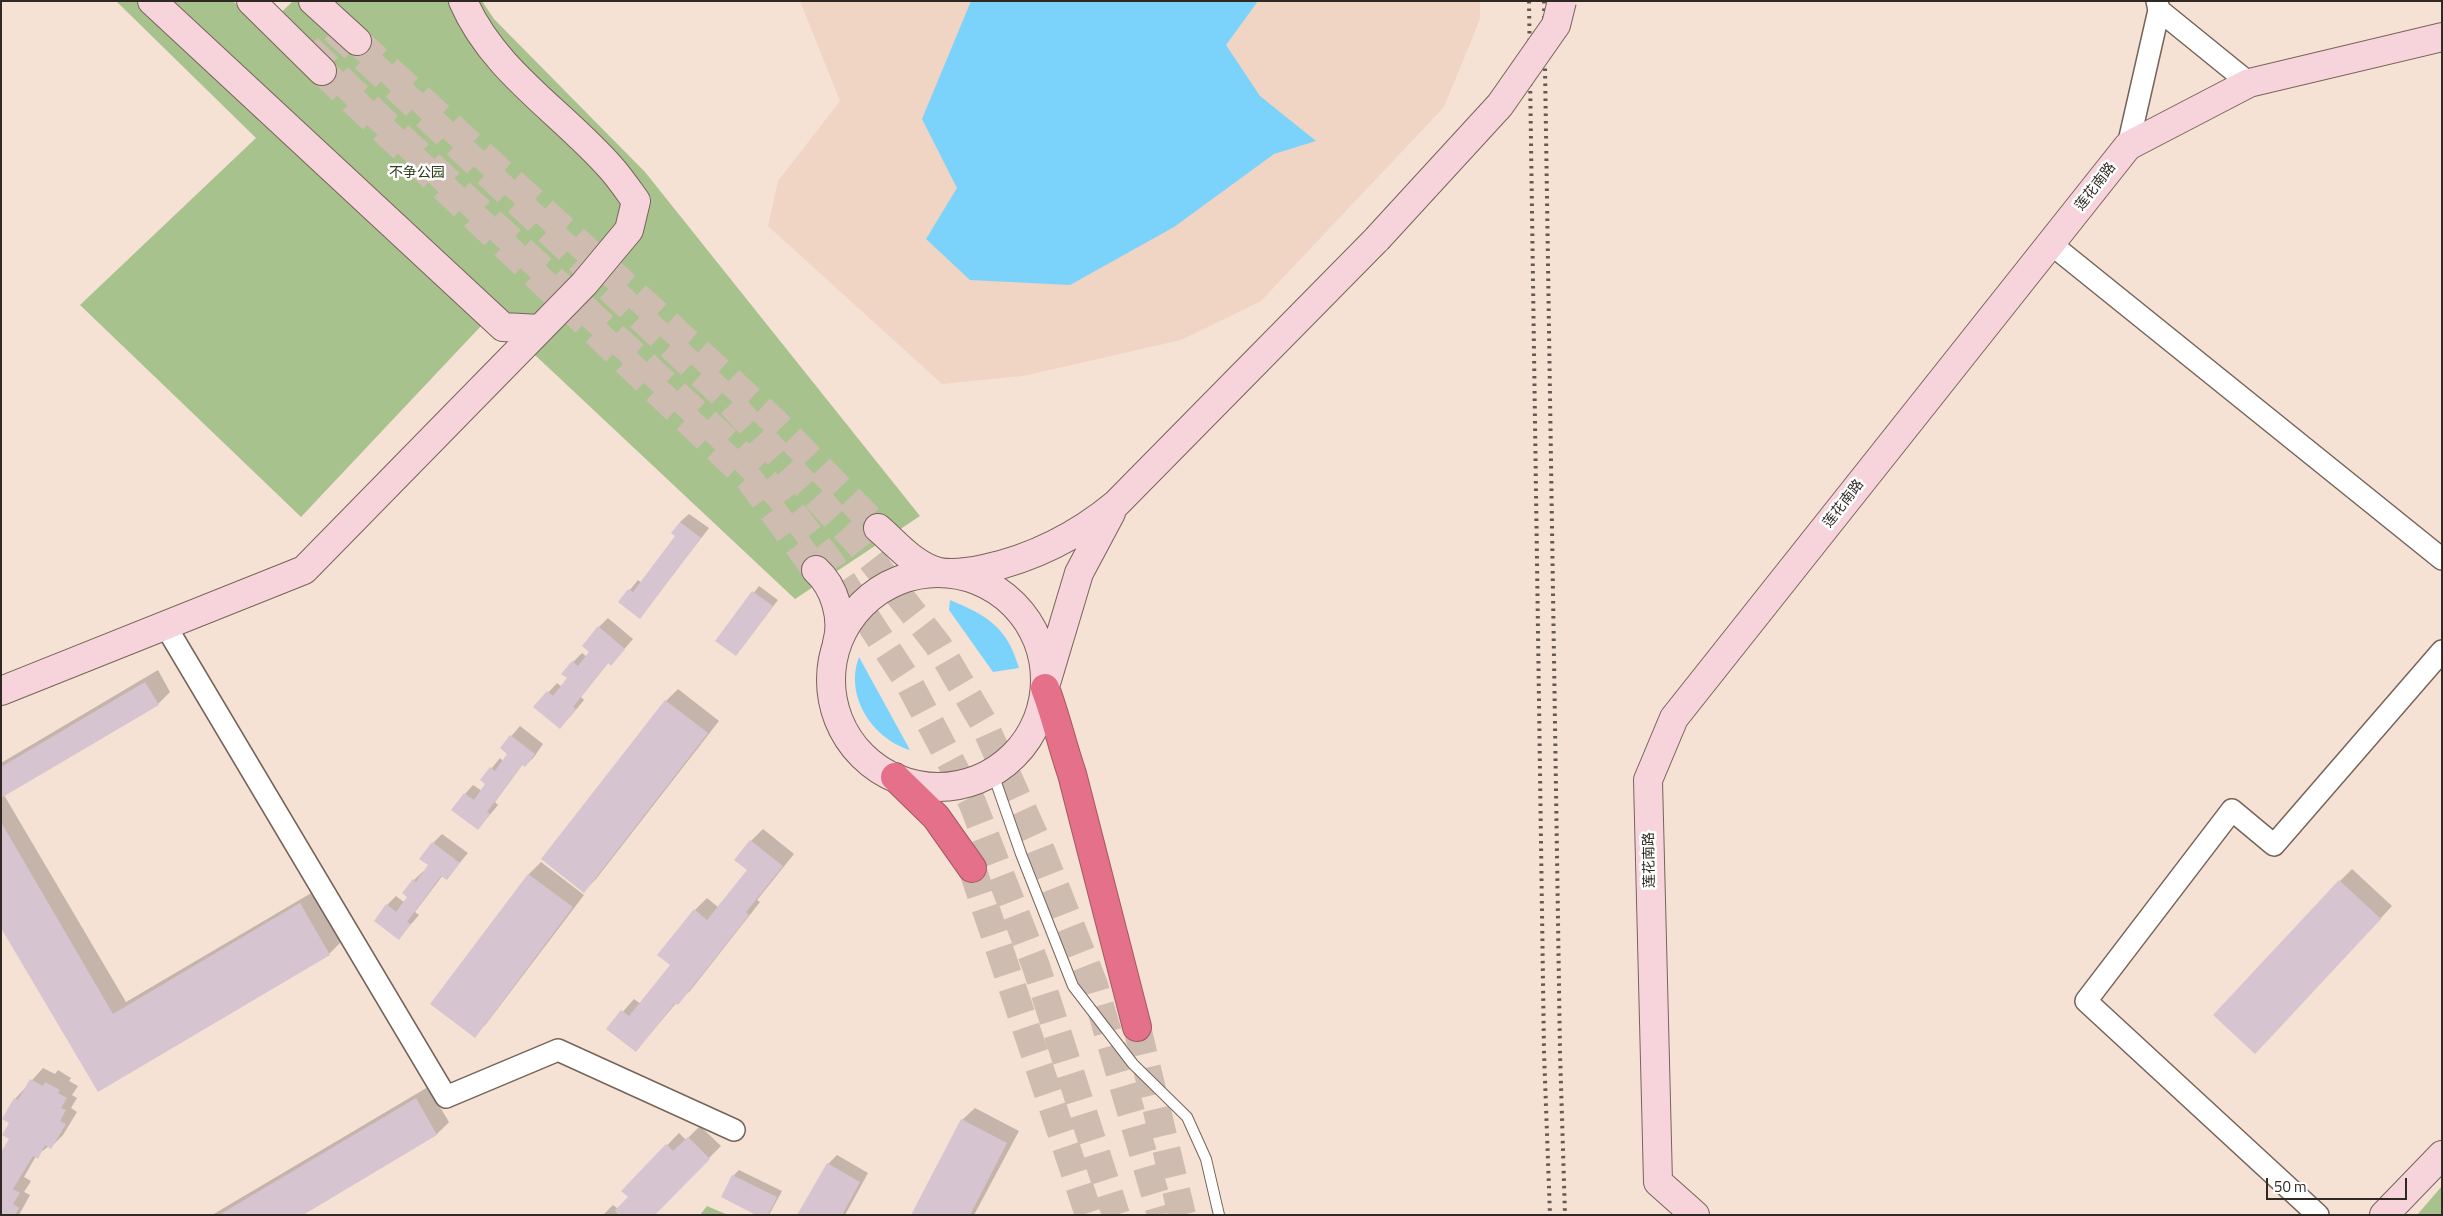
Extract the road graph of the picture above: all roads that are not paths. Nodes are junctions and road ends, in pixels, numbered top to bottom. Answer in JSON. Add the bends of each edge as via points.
{"nodes":[{"id":1,"x":152,"y":1,"type":"edge"},
{"id":2,"x":251,"y":1,"type":"edge"},
{"id":3,"x":313,"y":1,"type":"edge"},
{"id":4,"x":463,"y":1,"type":"edge"},
{"id":5,"x":1562,"y":1,"type":"edge"},
{"id":6,"x":2158,"y":6,"type":"edge"},
{"id":7,"x":2442,"y":37,"type":"edge"},
{"id":8,"x":357,"y":41,"type":"tunnel mouth"},
{"id":9,"x":322,"y":72,"type":"tunnel mouth"},
{"id":10,"x":2249,"y":82,"type":"junction"},
{"id":11,"x":2128,"y":146,"type":"junction"},
{"id":12,"x":2050,"y":244,"type":"junction"},
{"id":13,"x":540,"y":329,"type":"junction"},
{"id":14,"x":1116,"y":504,"type":"junction"},
{"id":15,"x":878,"y":528,"type":"tunnel mouth"},
{"id":16,"x":2442,"y":559,"type":"edge"},
{"id":17,"x":816,"y":570,"type":"tunnel mouth"},
{"id":18,"x":940,"y":572,"type":"junction"},
{"id":19,"x":165,"y":625,"type":"junction"},
{"id":20,"x":837,"y":644,"type":"junction"},
{"id":21,"x":2442,"y":651,"type":"edge"},
{"id":22,"x":1045,"y":688,"type":"junction"},
{"id":23,"x":1,"y":691,"type":"edge"},
{"id":24,"x":992,"y":771,"type":"junction"},
{"id":25,"x":895,"y":777,"type":"junction"},
{"id":26,"x":972,"y":868,"type":"tunnel mouth"},
{"id":27,"x":1137,"y":1027,"type":"tunnel mouth"},
{"id":28,"x":734,"y":1130,"type":"dead end"},
{"id":29,"x":2442,"y":1155,"type":"edge"},
{"id":30,"x":1219,"y":1215,"type":"edge"},
{"id":31,"x":1695,"y":1215,"type":"edge"},
{"id":32,"x":2318,"y":1215,"type":"edge"},
{"id":33,"x":2384,"y":1215,"type":"edge"}],
"edges":[{"from":1,"to":13,"type":"street","via":[[503,327]]},
{"from":2,"to":9,"type":"street"},
{"from":3,"to":8,"type":"street"},
{"from":4,"to":13,"type":"street","via":[[472,22],[518,79],[610,168],[636,201],[629,230],[584,284]]},
{"from":5,"to":14,"type":"street","bridge":true,"via":[[1556,24],[1500,105],[1377,239]]},
{"from":6,"to":10,"type":"street"},
{"from":6,"to":11,"type":"street"},
{"from":7,"to":10,"type":"street","name":"莲花南路"},
{"from":10,"to":11,"type":"street","name":"莲花南路"},
{"from":11,"to":12,"type":"street","name":"莲花南路"},
{"from":12,"to":16,"type":"street"},
{"from":12,"to":31,"type":"street","name":"莲花南路","via":[[1674,718],[1648,780],[1658,1182]]},
{"from":13,"to":19,"type":"street","via":[[304,570]]},
{"from":14,"to":18,"type":"street","via":[[1048,550],[972,573]]},
{"from":14,"to":22,"type":"street","via":[[1079,573]]},
{"from":15,"to":18,"type":"street","via":[[915,560]]},
{"from":17,"to":20,"type":"street","via":[[833,593],[840,631]]},
{"from":18,"to":20,"type":"street","via":[[904,579],[881,590],[854,614]]},
{"from":18,"to":22,"type":"street","via":[[965,576],[999,591],[1025,618],[1041,651]]},
{"from":19,"to":23,"type":"street"},
{"from":19,"to":28,"type":"street","via":[[446,1097],[558,1050]]},
{"from":20,"to":25,"type":"street","via":[[832,696],[843,730],[870,762]]},
{"from":21,"to":32,"type":"street","via":[[2274,845],[2232,810],[2086,1001]]},
{"from":22,"to":24,"type":"street","via":[[1037,720],[1023,745]]},
{"from":22,"to":27,"type":"highway","via":[[1072,774]]},
{"from":24,"to":25,"type":"street","via":[[965,783],[948,786],[928,786]]},
{"from":24,"to":30,"type":"lane","via":[[1073,986],[1133,1064],[1187,1117],[1206,1160]]},
{"from":25,"to":26,"type":"highway","via":[[936,817]]},
{"from":29,"to":33,"type":"street"}]}
